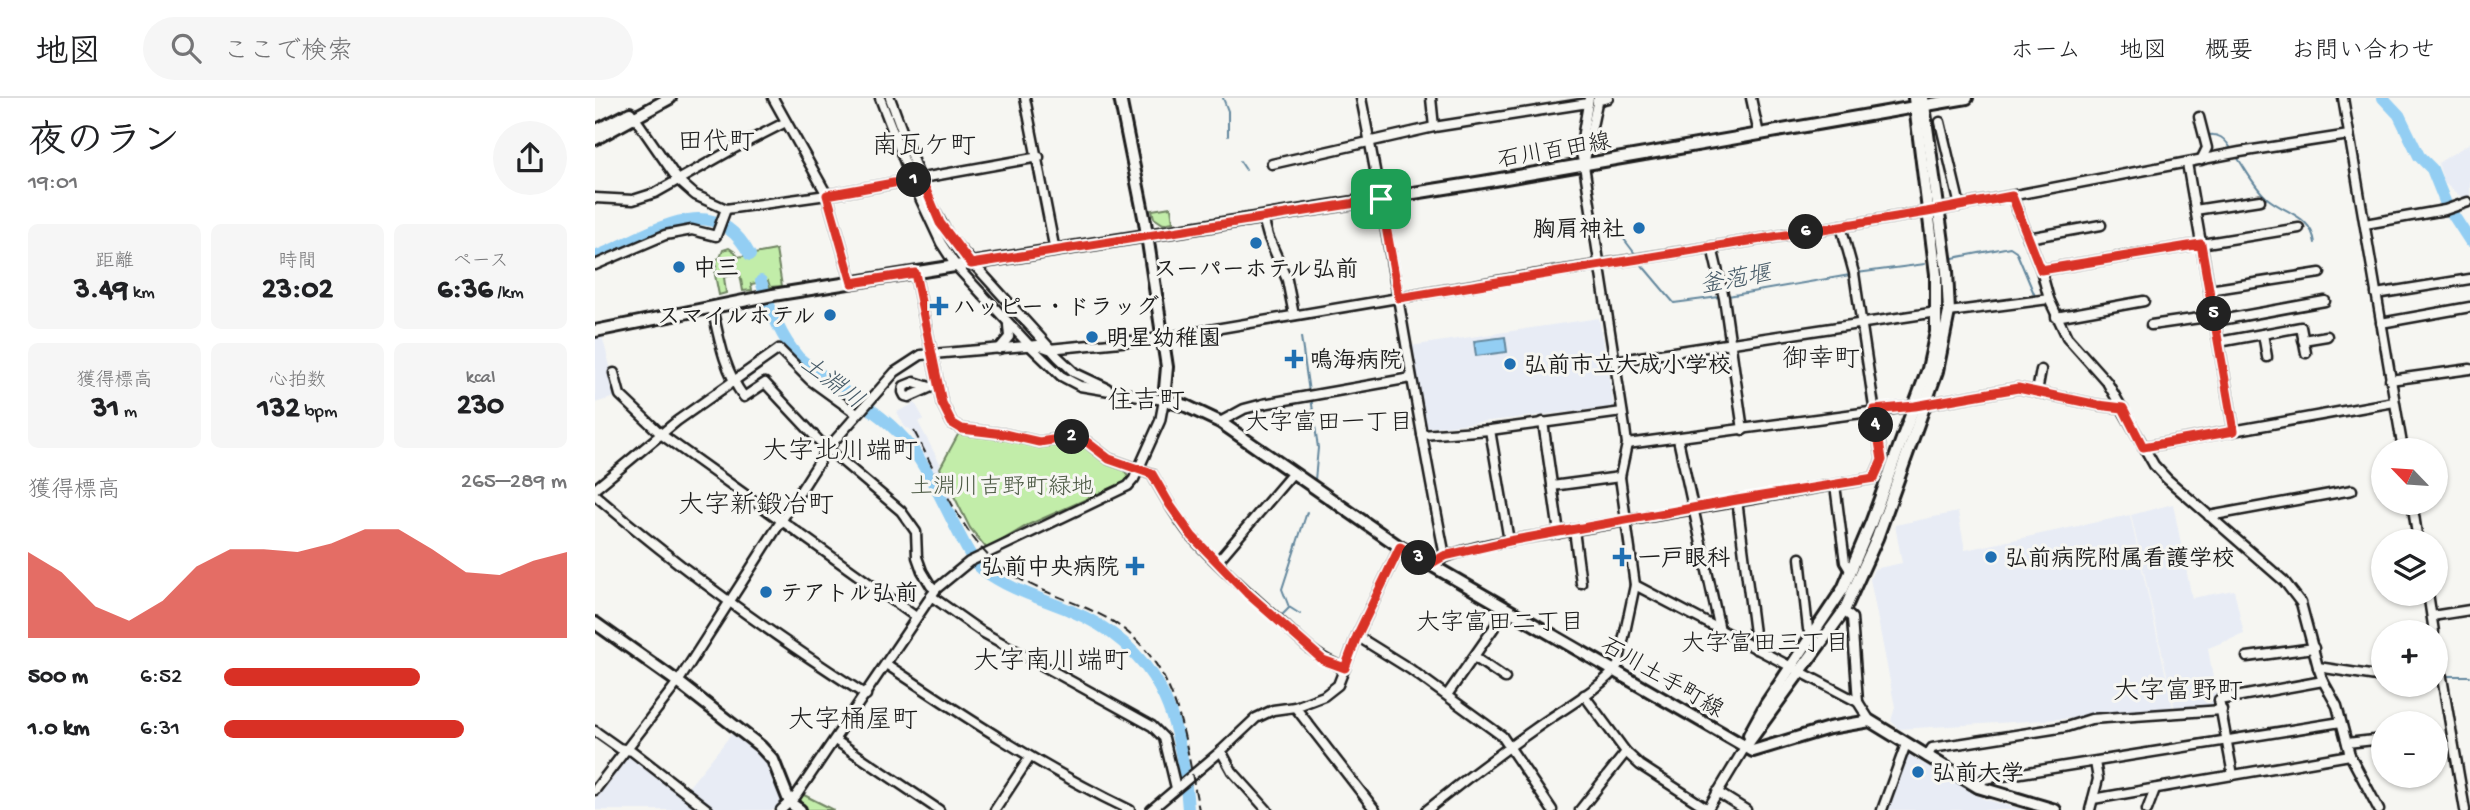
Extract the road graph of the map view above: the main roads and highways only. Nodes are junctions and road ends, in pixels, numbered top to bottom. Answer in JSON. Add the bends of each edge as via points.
{"nodes":[{"id":1,"x":655,"y":98,"type":"edge"},
{"id":2,"x":670,"y":98,"type":"edge"},
{"id":3,"x":1120,"y":98,"type":"edge"},
{"id":4,"x":1967,"y":98,"type":"edge"},
{"id":5,"x":1919,"y":102,"type":"edge"},
{"id":6,"x":633,"y":115,"type":"junction"},
{"id":7,"x":596,"y":134,"type":"edge"},
{"id":8,"x":1933,"y":211,"type":"junction"},
{"id":9,"x":1147,"y":236,"type":"junction"},
{"id":10,"x":595,"y":331,"type":"edge"},
{"id":11,"x":595,"y":623,"type":"edge"},
{"id":12,"x":1796,"y":670,"type":"junction"},
{"id":13,"x":1745,"y":747,"type":"junction"},
{"id":14,"x":791,"y":808,"type":"edge"},
{"id":15,"x":2055,"y":810,"type":"edge"}],
"edges":[{"from":1,"to":6,"type":"main road"},
{"from":2,"to":6,"type":"main road"},
{"from":3,"to":9,"type":"main road"},
{"from":4,"to":5,"type":"main road","name":"石川百田線"},
{"from":5,"to":8,"type":"main road"},
{"from":5,"to":9,"type":"main road","name":"石川百田線","via":[[1584,165]]},
{"from":6,"to":7,"type":"main road"},
{"from":8,"to":12,"type":"main road","via":[[1937,312],[1928,369],[1851,572]]},
{"from":8,"to":12,"type":"main road","via":[[1947,271],[1949,312],[1927,404],[1844,611]]},
{"from":9,"to":10,"type":"main road","name":"石川百田線","via":[[773,295]]},
{"from":9,"to":13,"type":"main road","name":"石川土手町線","via":[[1167,367],[1164,400],[1220,422],[1400,547]]},
{"from":11,"to":14,"type":"main road","via":[[768,753]]},
{"from":12,"to":13,"type":"main road"},
{"from":13,"to":15,"type":"main road","via":[[1753,751],[1870,721],[1978,787]]}]}
